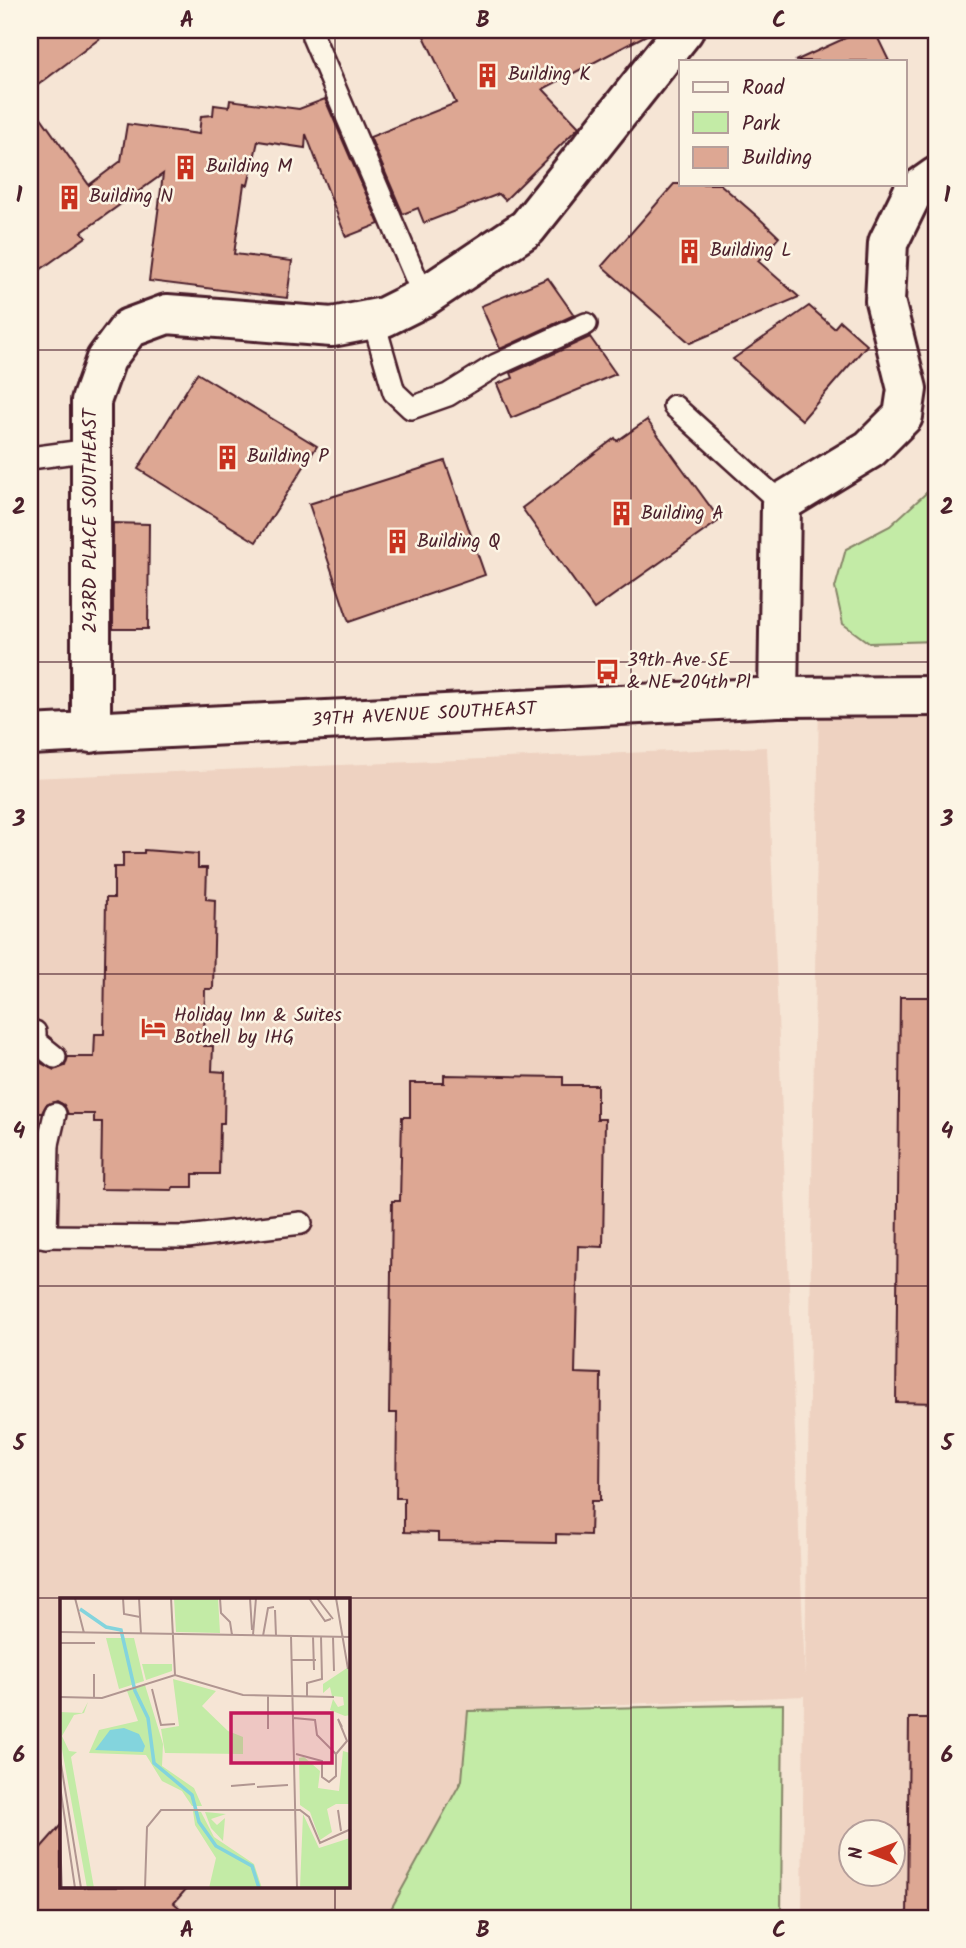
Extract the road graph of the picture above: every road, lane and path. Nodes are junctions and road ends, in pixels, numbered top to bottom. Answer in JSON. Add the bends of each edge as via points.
{"nodes":[{"id":1,"x":684,"y":30,"type":"edge"},
{"id":2,"x":313,"y":37,"type":"dead end"},
{"id":3,"x":936,"y":177,"type":"edge"},
{"id":4,"x":424,"y":298,"type":"junction"},
{"id":5,"x":373,"y":319,"type":"junction"},
{"id":6,"x":586,"y":324,"type":"dead end"},
{"id":7,"x":674,"y":406,"type":"dead end"},
{"id":8,"x":91,"y":450,"type":"junction"},
{"id":9,"x":30,"y":458,"type":"edge"},
{"id":10,"x":781,"y":503,"type":"junction"},
{"id":11,"x":936,"y":696,"type":"edge"},
{"id":12,"x":778,"y":697,"type":"junction"},
{"id":13,"x":91,"y":733,"type":"junction"},
{"id":14,"x":30,"y":735,"type":"edge"},
{"id":15,"x":30,"y":1031,"type":"edge"},
{"id":16,"x":55,"y":1057,"type":"dead end"},
{"id":17,"x":55,"y":1114,"type":"dead end"},
{"id":18,"x":39,"y":1143,"type":"edge"},
{"id":19,"x":301,"y":1223,"type":"dead end"},
{"id":20,"x":38,"y":1236,"type":"edge"}],
"edges":[{"from":1,"to":4,"type":"street","name":"243RD PLACE SOUTHEAST","via":[[527,228]]},
{"from":2,"to":4,"type":"lane"},
{"from":3,"to":10,"type":"street","via":[[912,194],[888,243],[885,301],[907,389],[903,416],[870,449]]},
{"from":4,"to":5,"type":"street","name":"243RD PLACE SOUTHEAST"},
{"from":5,"to":6,"type":"lane","via":[[394,392],[411,408],[448,395],[496,365]]},
{"from":5,"to":8,"type":"street","name":"243RD PLACE SOUTHEAST","via":[[332,327],[167,314],[129,328],[106,359],[91,401]]},
{"from":7,"to":10,"type":"lane"},
{"from":8,"to":9,"type":"lane"},
{"from":8,"to":13,"type":"street","name":"243RD PLACE SOUTHEAST"},
{"from":10,"to":12,"type":"street"},
{"from":11,"to":12,"type":"street","name":"39TH AVENUE SOUTHEAST"},
{"from":12,"to":13,"type":"street","name":"39TH AVENUE SOUTHEAST"},
{"from":13,"to":14,"type":"street","name":"39TH AVENUE SOUTHEAST"},
{"from":15,"to":16,"type":"lane","via":[[35,1031],[35,1041]]},
{"from":17,"to":18,"type":"lane"},
{"from":18,"to":20,"type":"lane"},
{"from":19,"to":20,"type":"lane","via":[[187,1237]]}]}
